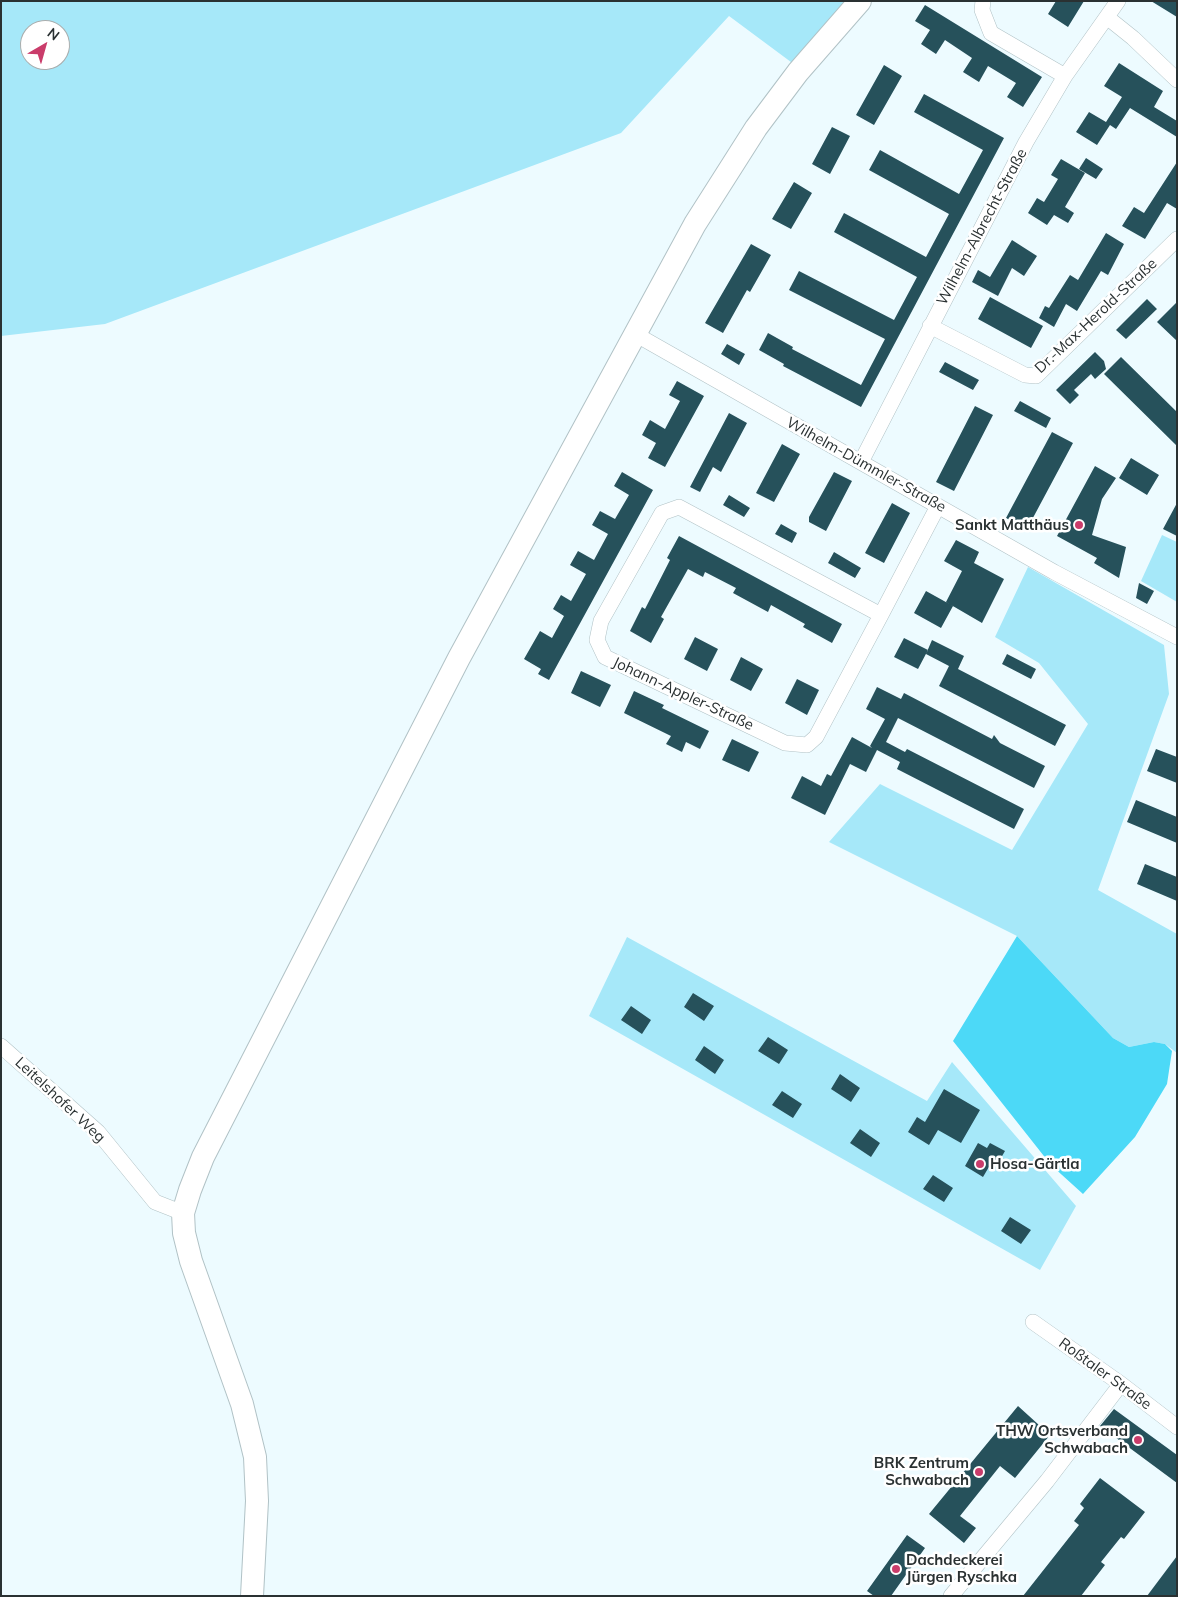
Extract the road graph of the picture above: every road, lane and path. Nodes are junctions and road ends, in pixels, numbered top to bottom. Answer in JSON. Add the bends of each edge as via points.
{"nodes":[{"id":1,"x":860,"y":1,"type":"edge"},
{"id":2,"x":983,"y":1,"type":"edge"},
{"id":3,"x":1118,"y":1,"type":"edge"},
{"id":4,"x":1108,"y":18,"type":"junction"},
{"id":5,"x":1065,"y":76,"type":"junction"},
{"id":6,"x":1177,"y":80,"type":"edge"},
{"id":7,"x":1177,"y":239,"type":"edge"},
{"id":8,"x":930,"y":326,"type":"junction"},
{"id":9,"x":635,"y":334,"type":"junction"},
{"id":10,"x":861,"y":462,"type":"junction"},
{"id":11,"x":938,"y":506,"type":"junction"},
{"id":12,"x":881,"y":615,"type":"junction"},
{"id":13,"x":1177,"y":637,"type":"edge"},
{"id":14,"x":1,"y":1046,"type":"edge"},
{"id":15,"x":183,"y":1213,"type":"junction"},
{"id":16,"x":1033,"y":1322,"type":"dead end"},
{"id":17,"x":1121,"y":1384,"type":"junction"},
{"id":18,"x":1177,"y":1427,"type":"edge"},
{"id":19,"x":252,"y":1596,"type":"edge"},
{"id":20,"x":951,"y":1596,"type":"edge"}],
"edges":[{"from":1,"to":9,"type":"main road","via":[[798,72],[756,128],[695,224]]},
{"from":2,"to":5,"type":"street","via":[[982,10],[991,33]]},
{"from":3,"to":4,"type":"street","name":"Wilhelm-Albrecht-Straße"},
{"from":4,"to":5,"type":"street","name":"Wilhelm-Albrecht-Straße"},
{"from":4,"to":6,"type":"street"},
{"from":5,"to":8,"type":"street","name":"Wilhelm-Albrecht-Straße","via":[[1026,142]]},
{"from":7,"to":8,"type":"street","name":"Dr.-Max-Herold-Straße","via":[[1036,376],[1025,376]]},
{"from":8,"to":10,"type":"street","name":"Wilhelm-Albrecht-Straße"},
{"from":9,"to":10,"type":"street","name":"Wilhelm-Dümmler-Straße"},
{"from":9,"to":15,"type":"main road","via":[[459,658],[203,1157]]},
{"from":10,"to":11,"type":"street","name":"Wilhelm-Dümmler-Straße"},
{"from":11,"to":12,"type":"street","name":"Johann-Appler-Straße"},
{"from":11,"to":13,"type":"street","name":"Wilhelm-Dümmler-Straße"},
{"from":12,"to":12,"type":"street","name":"Johann-Appler-Straße","via":[[816,737],[807,745],[784,743],[604,657],[597,640],[601,621],[662,514],[679,507]]},
{"from":14,"to":15,"type":"street","name":"Leitelshofer Weg","via":[[98,1132],[155,1202]]},
{"from":15,"to":19,"type":"main road","via":[[191,1261],[242,1404],[255,1457],[257,1501]]},
{"from":16,"to":17,"type":"street","name":"Roßtaler Straße"},
{"from":17,"to":18,"type":"street","name":"Roßtaler Straße"},
{"from":17,"to":20,"type":"street","via":[[1047,1481]]}]}
